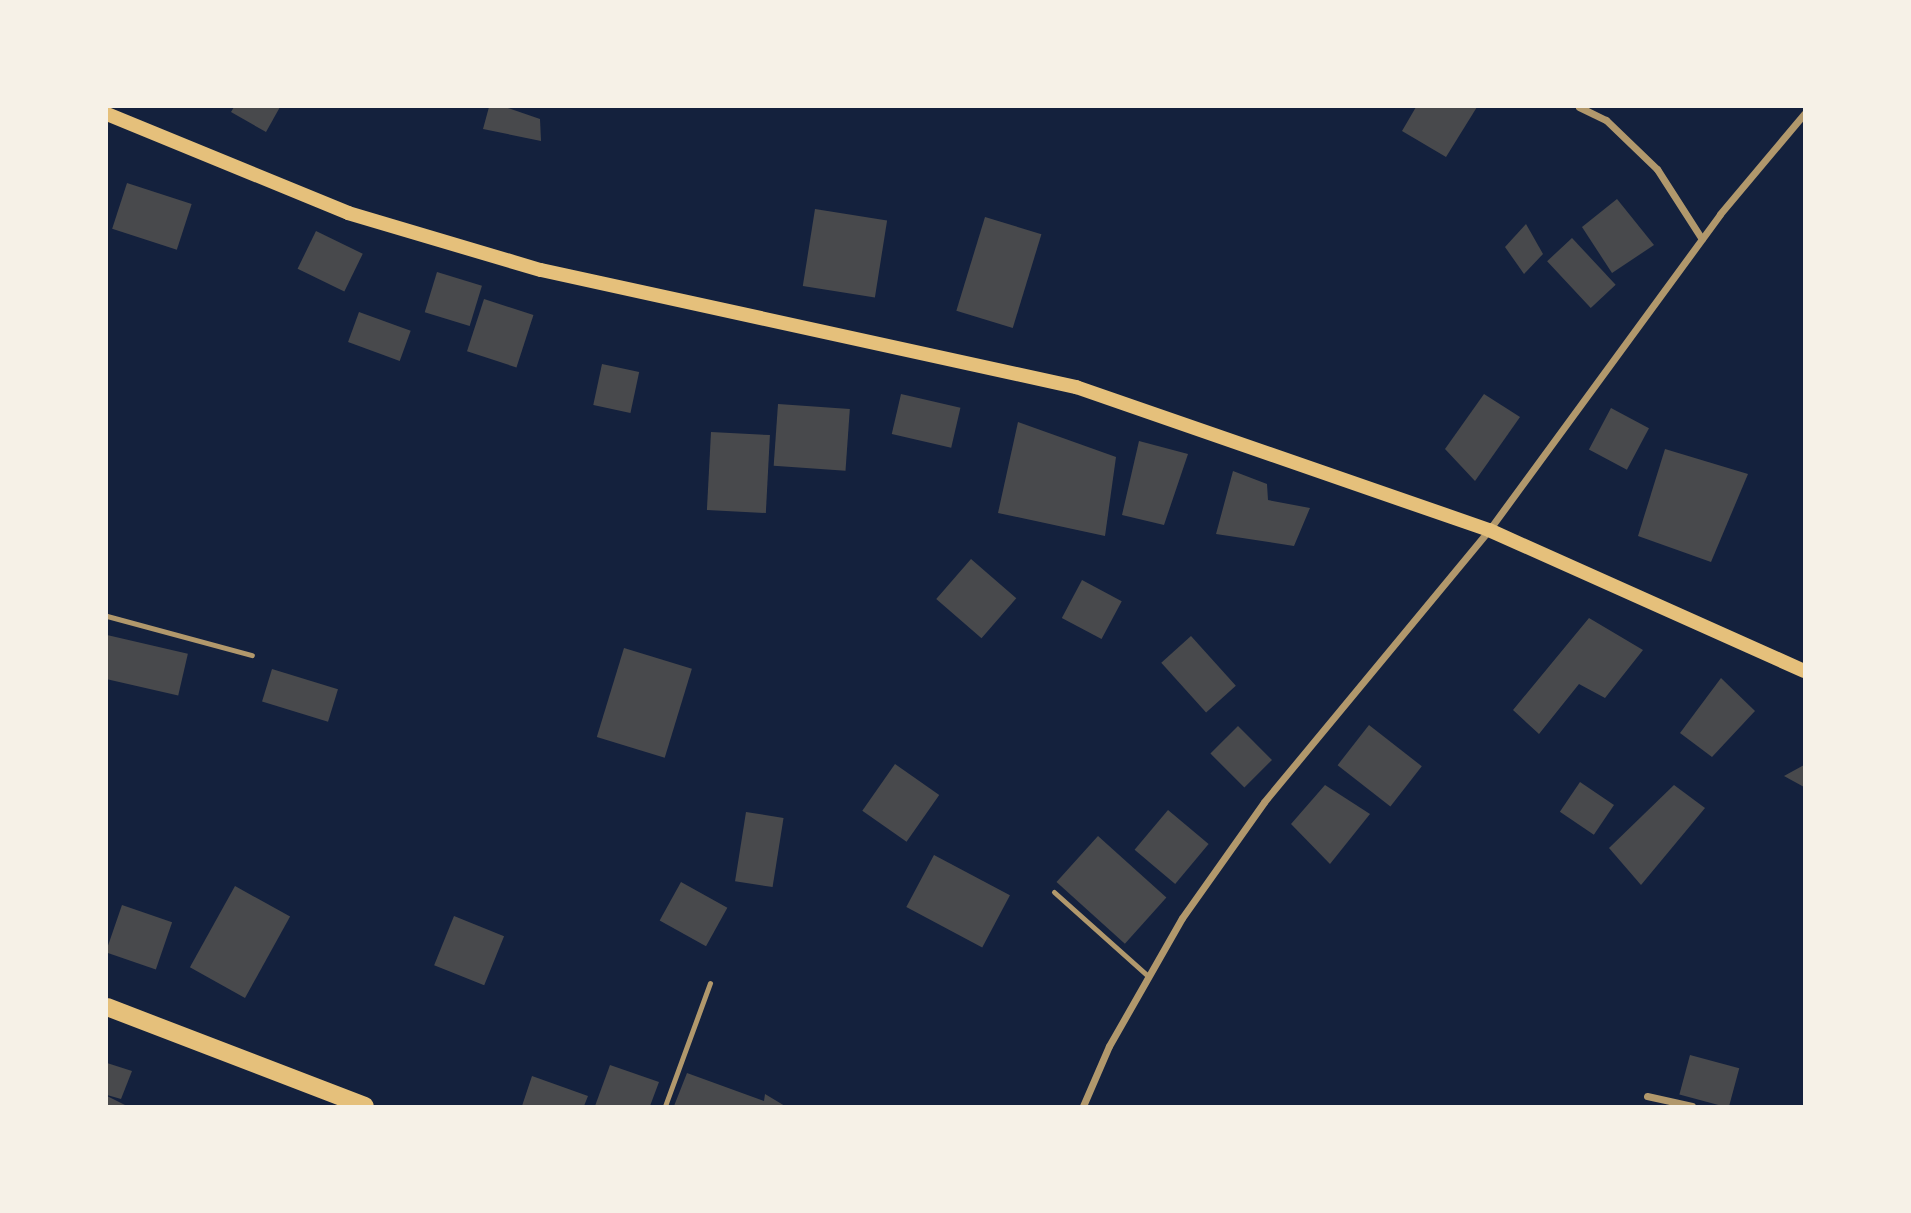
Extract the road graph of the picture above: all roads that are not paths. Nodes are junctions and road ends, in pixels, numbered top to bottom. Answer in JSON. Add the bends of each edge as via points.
{"nodes":[{"id":1,"x":1579,"y":107,"type":"edge"},
{"id":2,"x":107,"y":114,"type":"edge"},
{"id":3,"x":1804,"y":114,"type":"edge"},
{"id":4,"x":1702,"y":239,"type":"junction"},
{"id":5,"x":1489,"y":530,"type":"junction"},
{"id":6,"x":107,"y":616,"type":"edge"},
{"id":7,"x":252,"y":655,"type":"dead end"},
{"id":8,"x":1804,"y":671,"type":"edge"},
{"id":9,"x":1054,"y":892,"type":"dead end"},
{"id":10,"x":1149,"y":977,"type":"junction"},
{"id":11,"x":710,"y":983,"type":"dead end"},
{"id":12,"x":107,"y":1007,"type":"edge"},
{"id":13,"x":1647,"y":1096,"type":"dead end"},
{"id":14,"x":365,"y":1106,"type":"edge"},
{"id":15,"x":665,"y":1106,"type":"edge"},
{"id":16,"x":1083,"y":1106,"type":"edge"},
{"id":17,"x":1692,"y":1106,"type":"edge"}],
"edges":[{"from":1,"to":4,"type":"street","via":[[1606,120],[1657,169]]},
{"from":2,"to":5,"type":"main road","via":[[361,217],[541,270],[1076,387]]},
{"from":3,"to":4,"type":"street"},
{"from":4,"to":5,"type":"street"},
{"from":5,"to":8,"type":"main road"},
{"from":5,"to":10,"type":"street","via":[[1264,802],[1182,918]]},
{"from":6,"to":7,"type":"lane"},
{"from":9,"to":10,"type":"lane"},
{"from":10,"to":16,"type":"street"},
{"from":11,"to":15,"type":"lane"},
{"from":12,"to":14,"type":"main road"},
{"from":13,"to":17,"type":"street"}]}
